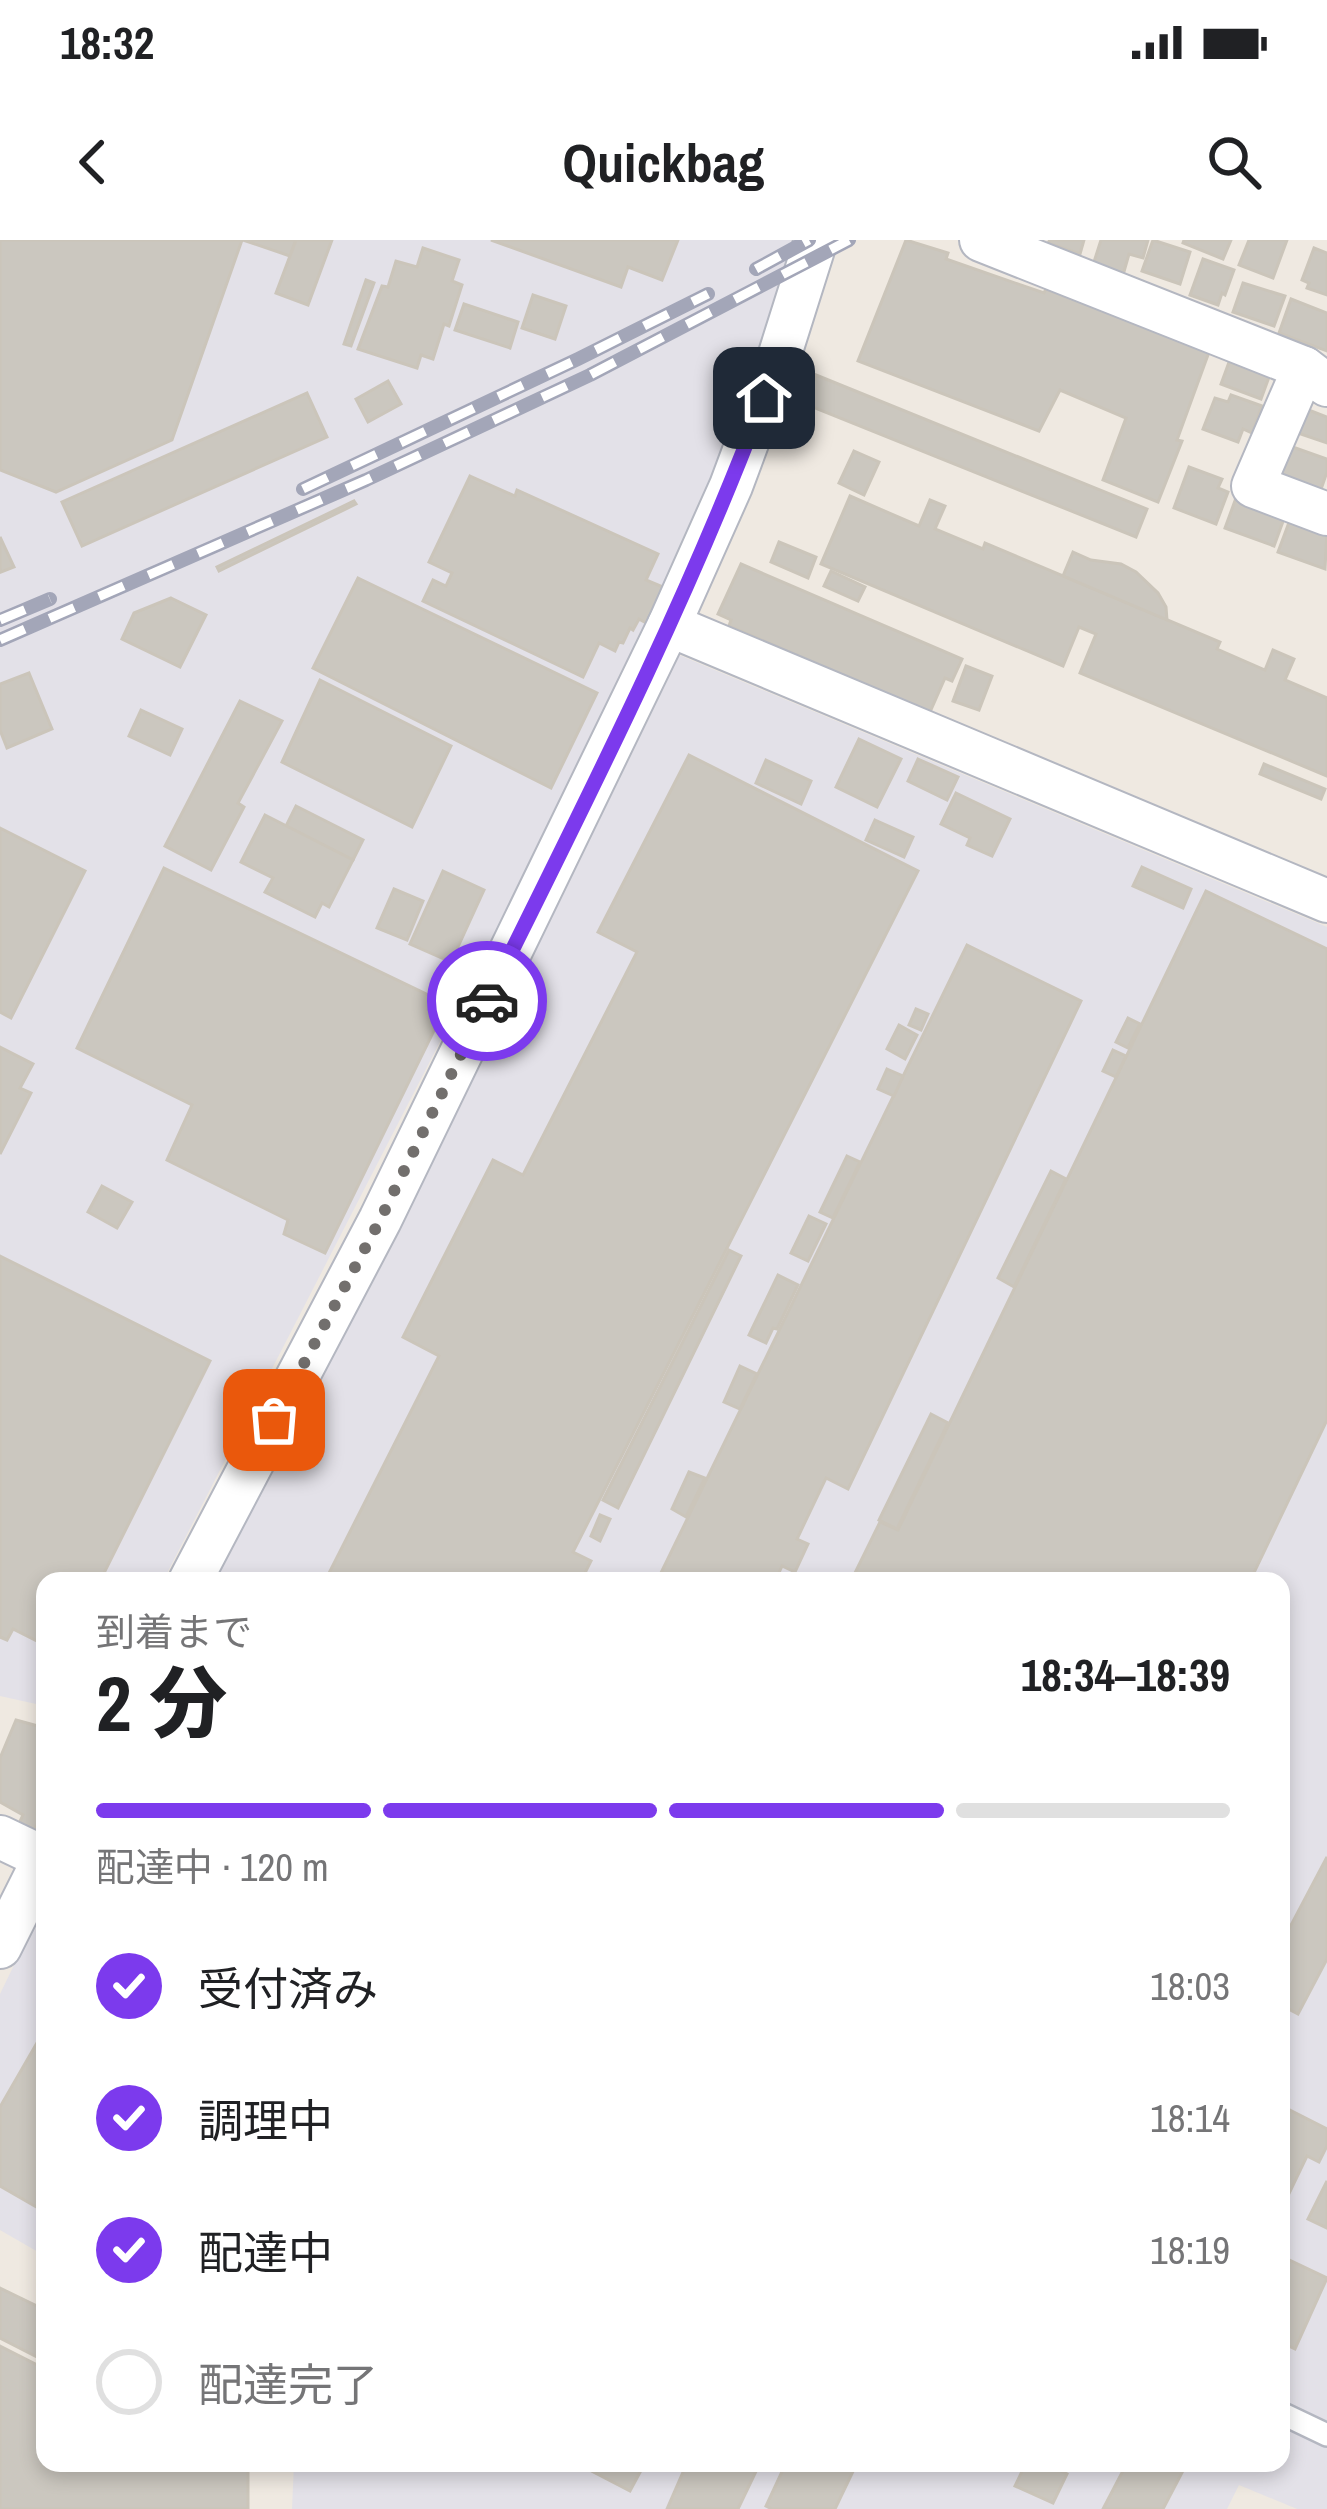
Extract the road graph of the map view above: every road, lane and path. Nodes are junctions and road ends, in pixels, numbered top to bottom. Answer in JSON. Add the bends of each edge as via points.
{"nodes":[{"id":1,"x":816,"y":240,"type":"edge"},
{"id":2,"x":981,"y":240,"type":"edge"},
{"id":3,"x":1316,"y":377,"type":"edge"},
{"id":4,"x":1327,"y":514,"type":"edge"},
{"id":5,"x":669,"y":625,"type":"junction"},
{"id":6,"x":1327,"y":901,"type":"edge"},
{"id":7,"x":195,"y":1572,"type":"edge"},
{"id":8,"x":0,"y":1837,"type":"edge"},
{"id":9,"x":36,"y":1853,"type":"edge"},
{"id":10,"x":36,"y":1875,"type":"edge"},
{"id":11,"x":0,"y":1947,"type":"edge"},
{"id":12,"x":1290,"y":2417,"type":"edge"},
{"id":13,"x":1327,"y":2435,"type":"edge"}],
"edges":[{"from":1,"to":5,"type":"street","via":[[731,486]]},
{"from":2,"to":3,"type":"street"},
{"from":3,"to":4,"type":"street","via":[[1253,486]]},
{"from":5,"to":6,"type":"street"},
{"from":5,"to":7,"type":"street","via":[[380,1220]]},
{"from":8,"to":9,"type":"street"},
{"from":10,"to":11,"type":"street"},
{"from":12,"to":13,"type":"lane"}]}
